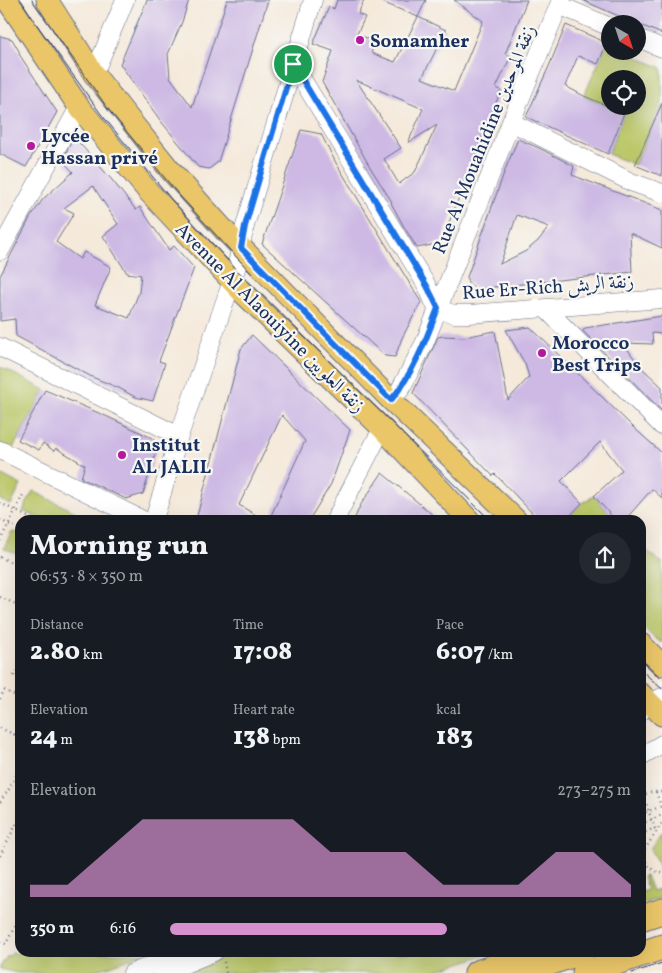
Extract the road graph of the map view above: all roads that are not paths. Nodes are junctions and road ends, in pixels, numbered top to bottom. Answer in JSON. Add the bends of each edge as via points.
{"nodes":[{"id":1,"x":7,"y":0,"type":"edge"},
{"id":2,"x":46,"y":0,"type":"edge"},
{"id":3,"x":125,"y":0,"type":"edge"},
{"id":4,"x":313,"y":0,"type":"edge"},
{"id":5,"x":560,"y":3,"type":"edge"},
{"id":6,"x":601,"y":23,"type":"edge"},
{"id":7,"x":646,"y":41,"type":"edge"},
{"id":8,"x":662,"y":48,"type":"edge"},
{"id":9,"x":293,"y":64,"type":"junction"},
{"id":10,"x":94,"y":74,"type":"junction"},
{"id":11,"x":79,"y":107,"type":"junction"},
{"id":12,"x":511,"y":122,"type":"junction"},
{"id":13,"x":662,"y":192,"type":"edge"},
{"id":14,"x":241,"y":248,"type":"junction"},
{"id":15,"x":0,"y":251,"type":"edge"},
{"id":16,"x":232,"y":281,"type":"junction"},
{"id":17,"x":662,"y":299,"type":"edge"},
{"id":18,"x":438,"y":308,"type":"junction"},
{"id":19,"x":545,"y":308,"type":"junction"},
{"id":20,"x":0,"y":347,"type":"edge"},
{"id":21,"x":391,"y":400,"type":"junction"},
{"id":22,"x":662,"y":426,"type":"edge"},
{"id":23,"x":383,"y":429,"type":"junction"},
{"id":24,"x":179,"y":436,"type":"junction"},
{"id":25,"x":0,"y":450,"type":"edge"},
{"id":26,"x":133,"y":515,"type":"edge"},
{"id":27,"x":155,"y":515,"type":"edge"},
{"id":28,"x":338,"y":515,"type":"edge"},
{"id":29,"x":464,"y":515,"type":"edge"},
{"id":30,"x":511,"y":515,"type":"edge"},
{"id":31,"x":646,"y":649,"type":"edge"},
{"id":32,"x":662,"y":665,"type":"edge"},
{"id":33,"x":662,"y":744,"type":"edge"},
{"id":34,"x":646,"y":753,"type":"edge"},
{"id":35,"x":662,"y":911,"type":"edge"},
{"id":36,"x":646,"y":916,"type":"edge"},
{"id":37,"x":662,"y":926,"type":"edge"},
{"id":38,"x":646,"y":931,"type":"edge"},
{"id":39,"x":662,"y":935,"type":"edge"},
{"id":40,"x":646,"y":940,"type":"edge"},
{"id":41,"x":662,"y":947,"type":"edge"},
{"id":42,"x":646,"y":952,"type":"edge"},
{"id":43,"x":170,"y":957,"type":"edge"},
{"id":44,"x":202,"y":957,"type":"edge"},
{"id":45,"x":524,"y":957,"type":"edge"},
{"id":46,"x":566,"y":957,"type":"edge"},
{"id":47,"x":594,"y":957,"type":"edge"},
{"id":48,"x":632,"y":957,"type":"edge"},
{"id":49,"x":132,"y":973,"type":"edge"},
{"id":50,"x":163,"y":973,"type":"edge"},
{"id":51,"x":478,"y":973,"type":"edge"},
{"id":52,"x":519,"y":973,"type":"edge"},
{"id":53,"x":548,"y":973,"type":"edge"},
{"id":54,"x":585,"y":973,"type":"edge"}],
"edges":[{"from":1,"to":11,"type":"main road","name":"Avenue Al Alaouiyine زنقة العلويين"},
{"from":2,"to":10,"type":"main road","name":"Avenue Al Alaouiyine زنقة العلويين"},
{"from":3,"to":10,"type":"street"},
{"from":4,"to":9,"type":"street"},
{"from":5,"to":6,"type":"street"},
{"from":5,"to":12,"type":"street","name":"Rue Al Mouahidine زنقة الموحدين"},
{"from":7,"to":8,"type":"street"},
{"from":9,"to":14,"type":"street"},
{"from":9,"to":18,"type":"street"},
{"from":10,"to":14,"type":"main road","name":"Avenue Al Alaouiyine زنقة العلويين","via":[[170,170]]},
{"from":11,"to":15,"type":"street"},
{"from":11,"to":16,"type":"main road","name":"Avenue Al Alaouiyine زنقة العلويين","via":[[147,190]]},
{"from":12,"to":13,"type":"street","via":[[631,182]]},
{"from":12,"to":18,"type":"street","name":"Rue Al Mouahidine زنقة الموحدين"},
{"from":14,"to":16,"type":"street"},
{"from":14,"to":21,"type":"main road","name":"Avenue Al Alaouiyine زنقة العلويين"},
{"from":16,"to":23,"type":"main road","name":"Avenue Al Alaouiyine زنقة العلويين"},
{"from":16,"to":24,"type":"street"},
{"from":17,"to":19,"type":"street","name":"Rue Er-Rich زنقة الريش"},
{"from":18,"to":19,"type":"street","name":"Rue Er-Rich زنقة الريش","via":[[454,314]]},
{"from":18,"to":21,"type":"street","name":"Rue Al Mouahidine زنقة الموحدين","via":[[425,342],[400,390]]},
{"from":19,"to":22,"type":"street"},
{"from":20,"to":24,"type":"street"},
{"from":21,"to":30,"type":"main road","name":"Avenue Al Alaouiyine زنقة العلويين"},
{"from":23,"to":28,"type":"street"},
{"from":23,"to":29,"type":"main road","name":"Avenue Al Alaouiyine زنقة العلويين"},
{"from":24,"to":27,"type":"street"},
{"from":25,"to":26,"type":"street"},
{"from":31,"to":32,"type":"main road"},
{"from":33,"to":34,"type":"street"},
{"from":35,"to":36,"type":"highway"},
{"from":37,"to":38,"type":"highway"},
{"from":39,"to":40,"type":"highway"},
{"from":41,"to":42,"type":"highway"},
{"from":43,"to":49,"type":"street"},
{"from":44,"to":50,"type":"street"},
{"from":45,"to":51,"type":"highway"},
{"from":46,"to":52,"type":"highway"},
{"from":47,"to":53,"type":"highway"},
{"from":48,"to":54,"type":"highway"}]}
